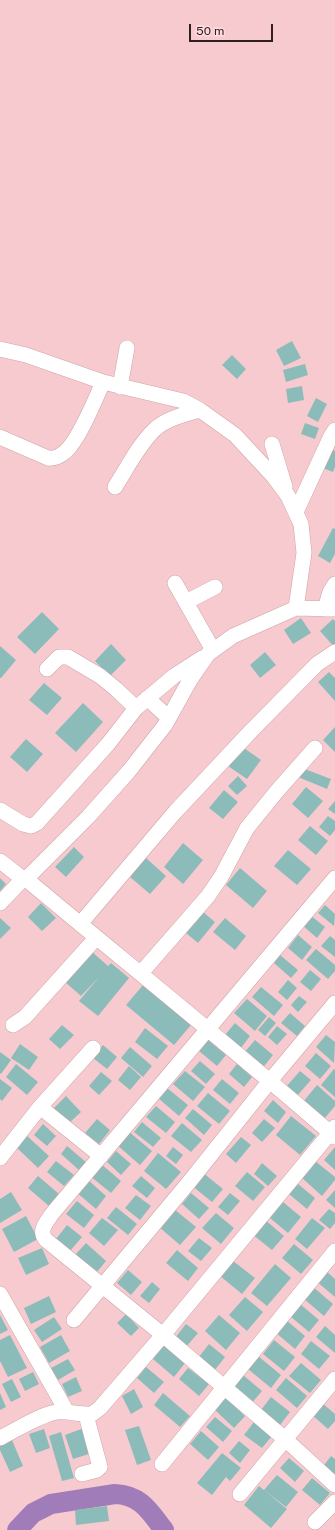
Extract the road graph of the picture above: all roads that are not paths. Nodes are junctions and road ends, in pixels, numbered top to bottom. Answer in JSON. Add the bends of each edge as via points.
{"nodes":[{"id":1,"x":127,"y":348,"type":"dead end"},
{"id":2,"x":0,"y":349,"type":"edge"},
{"id":3,"x":103,"y":382,"type":"junction"},
{"id":4,"x":120,"y":386,"type":"junction"},
{"id":5,"x":200,"y":410,"type":"junction"},
{"id":6,"x":335,"y":430,"type":"edge"},
{"id":7,"x":0,"y":437,"type":"edge"},
{"id":8,"x":272,"y":444,"type":"dead end"},
{"id":9,"x":115,"y":487,"type":"dead end"},
{"id":10,"x":288,"y":496,"type":"junction"},
{"id":11,"x":296,"y":512,"type":"junction"},
{"id":12,"x":175,"y":584,"type":"dead end"},
{"id":13,"x":335,"y":584,"type":"edge"},
{"id":14,"x":215,"y":587,"type":"dead end"},
{"id":15,"x":186,"y":602,"type":"junction"},
{"id":16,"x":296,"y":608,"type":"junction"},
{"id":17,"x":330,"y":609,"type":"edge"},
{"id":18,"x":211,"y":652,"type":"junction"},
{"id":19,"x":335,"y":652,"type":"edge"},
{"id":20,"x":47,"y":669,"type":"dead end"},
{"id":21,"x":147,"y":698,"type":"junction"},
{"id":22,"x":136,"y":708,"type":"junction"},
{"id":23,"x":168,"y":718,"type":"junction"},
{"id":24,"x":315,"y":748,"type":"dead end"},
{"id":25,"x":0,"y":810,"type":"edge"},
{"id":26,"x":0,"y":861,"type":"edge"},
{"id":27,"x":335,"y":878,"type":"edge"},
{"id":28,"x":24,"y":879,"type":"junction"},
{"id":29,"x":0,"y":903,"type":"edge"},
{"id":30,"x":80,"y":924,"type":"junction"},
{"id":31,"x":96,"y":938,"type":"junction"},
{"id":32,"x":141,"y":973,"type":"junction"},
{"id":33,"x":335,"y":1003,"type":"edge"},
{"id":34,"x":13,"y":1025,"type":"dead end"},
{"id":35,"x":207,"y":1029,"type":"junction"},
{"id":36,"x":93,"y":1048,"type":"dead end"},
{"id":37,"x":269,"y":1082,"type":"junction"},
{"id":38,"x":40,"y":1107,"type":"junction"},
{"id":39,"x":333,"y":1132,"type":"edge"},
{"id":40,"x":101,"y":1156,"type":"junction"},
{"id":41,"x":0,"y":1158,"type":"edge"},
{"id":42,"x":335,"y":1251,"type":"edge"},
{"id":43,"x":102,"y":1286,"type":"junction"},
{"id":44,"x":0,"y":1294,"type":"edge"},
{"id":45,"x":74,"y":1320,"type":"dead end"},
{"id":46,"x":163,"y":1335,"type":"junction"},
{"id":47,"x":335,"y":1378,"type":"edge"},
{"id":48,"x":224,"y":1388,"type":"junction"},
{"id":49,"x":67,"y":1412,"type":"junction"},
{"id":50,"x":86,"y":1414,"type":"junction"},
{"id":51,"x":0,"y":1438,"type":"edge"},
{"id":52,"x":285,"y":1439,"type":"junction"},
{"id":53,"x":162,"y":1464,"type":"dead end"},
{"id":54,"x":82,"y":1474,"type":"dead end"},
{"id":55,"x":335,"y":1485,"type":"edge"},
{"id":56,"x":240,"y":1494,"type":"dead end"},
{"id":57,"x":335,"y":1502,"type":"edge"},
{"id":58,"x":315,"y":1522,"type":"dead end"}],
"edges":[{"from":1,"to":4,"type":"street"},
{"from":2,"to":3,"type":"street","via":[[26,355]]},
{"from":3,"to":4,"type":"street"},
{"from":3,"to":7,"type":"street","via":[[84,423],[64,453],[48,458]]},
{"from":4,"to":5,"type":"street","via":[[183,402]]},
{"from":5,"to":9,"type":"street","via":[[176,417],[154,429]]},
{"from":5,"to":10,"type":"street","via":[[235,435]]},
{"from":6,"to":11,"type":"street"},
{"from":8,"to":10,"type":"street"},
{"from":10,"to":11,"type":"street"},
{"from":11,"to":16,"type":"street","via":[[301,524],[304,553]]},
{"from":12,"to":15,"type":"street"},
{"from":13,"to":17,"type":"street","via":[[330,592]]},
{"from":14,"to":15,"type":"street"},
{"from":15,"to":18,"type":"street"},
{"from":16,"to":17,"type":"street"},
{"from":16,"to":18,"type":"street","via":[[234,636]]},
{"from":18,"to":21,"type":"street","via":[[174,676]]},
{"from":18,"to":23,"type":"street","via":[[190,680]]},
{"from":19,"to":30,"type":"street","via":[[317,664],[175,812]]},
{"from":20,"to":22,"type":"street","via":[[59,657],[68,657],[100,676]]},
{"from":21,"to":22,"type":"street"},
{"from":21,"to":23,"type":"street"},
{"from":22,"to":25,"type":"street","via":[[108,744],[37,823],[31,826],[23,824]]},
{"from":23,"to":28,"type":"street","via":[[152,742],[88,817]]},
{"from":24,"to":32,"type":"street","via":[[247,828],[208,896]]},
{"from":26,"to":28,"type":"street"},
{"from":27,"to":35,"type":"street"},
{"from":28,"to":29,"type":"street"},
{"from":28,"to":30,"type":"street"},
{"from":30,"to":31,"type":"street"},
{"from":31,"to":32,"type":"street"},
{"from":31,"to":34,"type":"street","via":[[25,1017]]},
{"from":32,"to":35,"type":"street"},
{"from":33,"to":37,"type":"street"},
{"from":35,"to":37,"type":"street"},
{"from":35,"to":40,"type":"street"},
{"from":36,"to":38,"type":"street"},
{"from":37,"to":39,"type":"street"},
{"from":37,"to":43,"type":"street"},
{"from":38,"to":40,"type":"street"},
{"from":38,"to":41,"type":"street"},
{"from":39,"to":46,"type":"street"},
{"from":40,"to":43,"type":"street","via":[[51,1215],[41,1232],[46,1240]]},
{"from":42,"to":48,"type":"street"},
{"from":43,"to":45,"type":"street"},
{"from":43,"to":46,"type":"street"},
{"from":44,"to":49,"type":"street"},
{"from":46,"to":48,"type":"street"},
{"from":46,"to":50,"type":"street","via":[[100,1408],[92,1414]]},
{"from":47,"to":52,"type":"street"},
{"from":48,"to":52,"type":"street"},
{"from":48,"to":53,"type":"street"},
{"from":49,"to":50,"type":"street"},
{"from":49,"to":51,"type":"street","via":[[47,1415]]},
{"from":50,"to":54,"type":"street","via":[[100,1467]]},
{"from":52,"to":55,"type":"street"},
{"from":52,"to":56,"type":"street"},
{"from":57,"to":58,"type":"street"}]}
